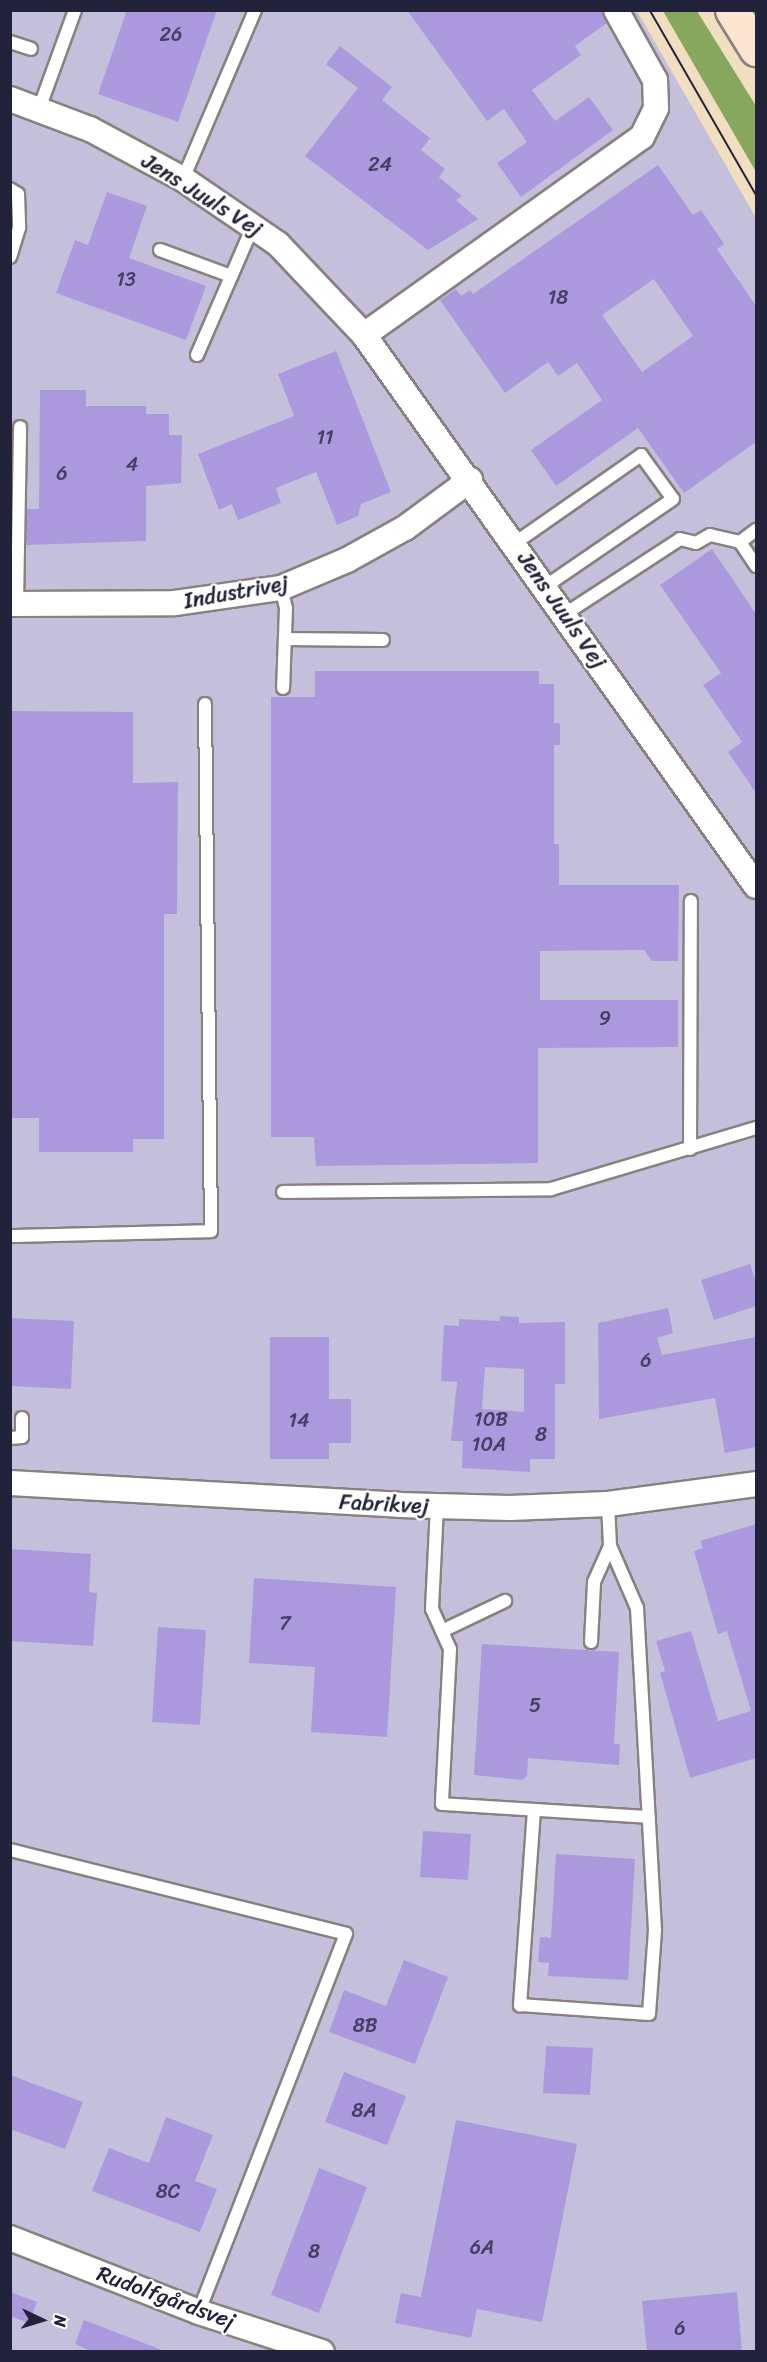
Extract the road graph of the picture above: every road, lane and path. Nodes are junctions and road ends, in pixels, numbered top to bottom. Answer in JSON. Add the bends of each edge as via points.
{"nodes":[{"id":1,"x":75,"y":10,"type":"edge"},
{"id":2,"x":255,"y":10,"type":"edge"},
{"id":3,"x":616,"y":10,"type":"edge"},
{"id":4,"x":732,"y":10,"type":"edge"},
{"id":5,"x":10,"y":42,"type":"edge"},
{"id":6,"x":31,"y":49,"type":"dead end"},
{"id":7,"x":756,"y":49,"type":"edge"},
{"id":8,"x":10,"y":99,"type":"edge"},
{"id":9,"x":39,"y":110,"type":"junction"},
{"id":10,"x":183,"y":179,"type":"junction"},
{"id":11,"x":10,"y":189,"type":"edge"},
{"id":12,"x":253,"y":226,"type":"junction"},
{"id":13,"x":160,"y":250,"type":"dead end"},
{"id":14,"x":10,"y":257,"type":"edge"},
{"id":15,"x":231,"y":276,"type":"junction"},
{"id":16,"x":364,"y":334,"type":"junction"},
{"id":17,"x":197,"y":355,"type":"dead end"},
{"id":18,"x":20,"y":427,"type":"dead end"},
{"id":19,"x":470,"y":480,"type":"junction"},
{"id":20,"x":756,"y":530,"type":"edge"},
{"id":21,"x":740,"y":542,"type":"junction"},
{"id":22,"x":515,"y":543,"type":"junction"},
{"id":23,"x":756,"y":566,"type":"edge"},
{"id":24,"x":546,"y":586,"type":"junction"},
{"id":25,"x":281,"y":588,"type":"junction"},
{"id":26,"x":14,"y":604,"type":"edge"},
{"id":27,"x":565,"y":614,"type":"junction"},
{"id":28,"x":285,"y":639,"type":"junction"},
{"id":29,"x":383,"y":640,"type":"dead end"},
{"id":30,"x":283,"y":688,"type":"dead end"},
{"id":31,"x":205,"y":704,"type":"dead end"},
{"id":32,"x":756,"y":886,"type":"edge"},
{"id":33,"x":691,"y":902,"type":"dead end"},
{"id":34,"x":756,"y":1128,"type":"edge"},
{"id":35,"x":690,"y":1149,"type":"junction"},
{"id":36,"x":283,"y":1192,"type":"dead end"},
{"id":37,"x":10,"y":1236,"type":"edge"},
{"id":38,"x":22,"y":1418,"type":"dead end"},
{"id":39,"x":10,"y":1438,"type":"edge"},
{"id":40,"x":10,"y":1483,"type":"edge"},
{"id":41,"x":756,"y":1484,"type":"edge"},
{"id":42,"x":608,"y":1504,"type":"junction"},
{"id":43,"x":437,"y":1506,"type":"junction"},
{"id":44,"x":610,"y":1546,"type":"junction"},
{"id":45,"x":505,"y":1601,"type":"dead end"},
{"id":46,"x":442,"y":1631,"type":"junction"},
{"id":47,"x":591,"y":1642,"type":"dead end"},
{"id":48,"x":534,"y":1810,"type":"junction"},
{"id":49,"x":649,"y":1817,"type":"junction"},
{"id":50,"x":10,"y":1850,"type":"edge"},
{"id":51,"x":10,"y":2238,"type":"edge"},
{"id":52,"x":199,"y":2312,"type":"junction"},
{"id":53,"x":322,"y":2352,"type":"edge"}],
"edges":[{"from":1,"to":9,"type":"lane"},
{"from":2,"to":10,"type":"lane"},
{"from":3,"to":16,"type":"street","via":[[655,80],[656,108],[642,137]]},
{"from":4,"to":7,"type":"main road"},
{"from":5,"to":6,"type":"lane"},
{"from":8,"to":9,"type":"street","name":"Jens Juuls Vej"},
{"from":9,"to":10,"type":"street","name":"Jens Juuls Vej","via":[[90,129]]},
{"from":10,"to":12,"type":"street","name":"Jens Juuls Vej"},
{"from":11,"to":14,"type":"lane","via":[[18,194],[19,228]]},
{"from":12,"to":15,"type":"lane"},
{"from":12,"to":16,"type":"street","name":"Jens Juuls Vej","via":[[278,244]]},
{"from":13,"to":15,"type":"lane"},
{"from":15,"to":17,"type":"lane"},
{"from":16,"to":19,"type":"street","name":"Jens Juuls Vej"},
{"from":18,"to":26,"type":"lane"},
{"from":19,"to":22,"type":"street","name":"Jens Juuls Vej"},
{"from":19,"to":25,"type":"street","name":"Industrivej","via":[[405,528],[347,560]]},
{"from":20,"to":21,"type":"lane"},
{"from":21,"to":23,"type":"lane"},
{"from":21,"to":27,"type":"lane","via":[[710,535],[696,543],[680,539]]},
{"from":22,"to":24,"type":"street","name":"Jens Juuls Vej"},
{"from":22,"to":24,"type":"lane","via":[[641,455],[673,499]]},
{"from":24,"to":27,"type":"street","name":"Jens Juuls Vej"},
{"from":25,"to":26,"type":"street","name":"Industrivej","via":[[176,603]]},
{"from":25,"to":28,"type":"lane","via":[[286,608]]},
{"from":27,"to":32,"type":"street","name":"Jens Juuls Vej"},
{"from":28,"to":29,"type":"lane"},
{"from":28,"to":30,"type":"lane"},
{"from":31,"to":37,"type":"lane","via":[[211,1231]]},
{"from":33,"to":35,"type":"lane"},
{"from":34,"to":35,"type":"lane"},
{"from":35,"to":36,"type":"lane","via":[[551,1189]]},
{"from":38,"to":39,"type":"lane","via":[[22,1437]]},
{"from":40,"to":43,"type":"street","name":"Fabrikvej"},
{"from":41,"to":42,"type":"street","name":"Fabrikvej"},
{"from":42,"to":43,"type":"street","name":"Fabrikvej"},
{"from":42,"to":44,"type":"lane"},
{"from":43,"to":46,"type":"lane","via":[[432,1609]]},
{"from":44,"to":47,"type":"lane","via":[[594,1582]]},
{"from":44,"to":49,"type":"lane","via":[[637,1608]]},
{"from":45,"to":46,"type":"lane"},
{"from":46,"to":48,"type":"lane","via":[[450,1649],[442,1804]]},
{"from":48,"to":49,"type":"lane"},
{"from":48,"to":49,"type":"lane","via":[[520,2006],[649,2014],[655,1930]]},
{"from":50,"to":52,"type":"lane","via":[[346,1934]]},
{"from":51,"to":52,"type":"street","name":"Rudolfgårdsvej"},
{"from":52,"to":53,"type":"street","name":"Rudolfgårdsvej"}]}
